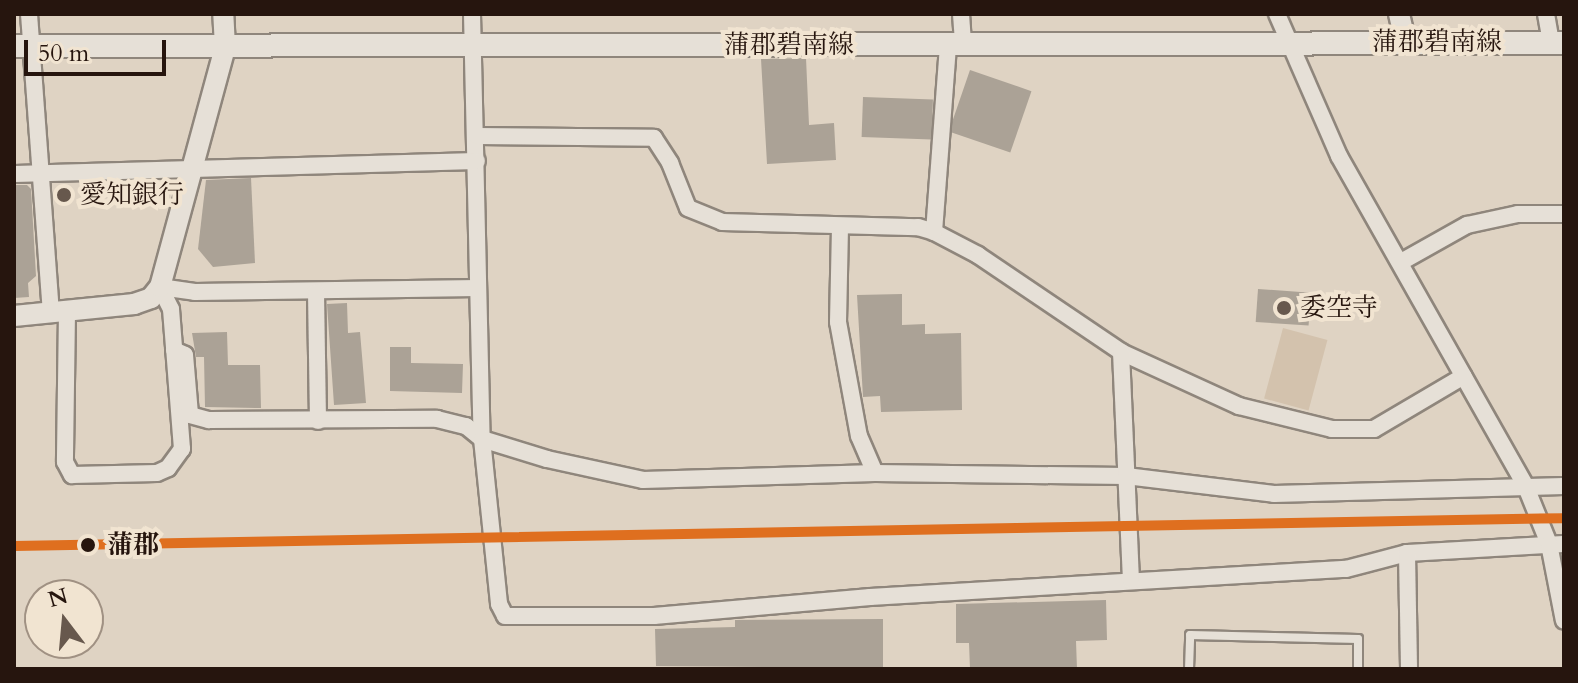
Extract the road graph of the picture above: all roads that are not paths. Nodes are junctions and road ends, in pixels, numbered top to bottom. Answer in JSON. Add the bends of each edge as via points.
{"nodes":[{"id":1,"x":29,"y":14,"type":"edge"},
{"id":2,"x":223,"y":14,"type":"edge"},
{"id":3,"x":472,"y":14,"type":"edge"},
{"id":4,"x":961,"y":14,"type":"edge"},
{"id":5,"x":1277,"y":14,"type":"edge"},
{"id":6,"x":1399,"y":14,"type":"edge"},
{"id":7,"x":1546,"y":14,"type":"edge"},
{"id":8,"x":1405,"y":41,"type":"junction"},
{"id":9,"x":1287,"y":43,"type":"junction"},
{"id":10,"x":1558,"y":43,"type":"edge"},
{"id":11,"x":956,"y":44,"type":"junction"},
{"id":12,"x":474,"y":46,"type":"junction"},
{"id":13,"x":22,"y":47,"type":"edge"},
{"id":14,"x":225,"y":47,"type":"junction"},
{"id":15,"x":477,"y":136,"type":"junction"},
{"id":16,"x":477,"y":161,"type":"junction"},
{"id":17,"x":190,"y":169,"type":"junction"},
{"id":18,"x":39,"y":173,"type":"junction"},
{"id":19,"x":14,"y":174,"type":"edge"},
{"id":20,"x":1564,"y":214,"type":"edge"},
{"id":21,"x":840,"y":227,"type":"junction"},
{"id":22,"x":934,"y":232,"type":"junction"},
{"id":23,"x":1401,"y":262,"type":"junction"},
{"id":24,"x":160,"y":287,"type":"junction"},
{"id":25,"x":478,"y":288,"type":"junction"},
{"id":26,"x":316,"y":292,"type":"junction"},
{"id":27,"x":59,"y":312,"type":"junction"},
{"id":28,"x":14,"y":316,"type":"edge"},
{"id":29,"x":174,"y":350,"type":"junction"},
{"id":30,"x":1121,"y":352,"type":"junction"},
{"id":31,"x":1464,"y":376,"type":"junction"},
{"id":32,"x":318,"y":421,"type":"junction"},
{"id":33,"x":482,"y":439,"type":"junction"},
{"id":34,"x":875,"y":473,"type":"junction"},
{"id":35,"x":1126,"y":476,"type":"junction"},
{"id":36,"x":1564,"y":486,"type":"edge"},
{"id":37,"x":1526,"y":487,"type":"junction"},
{"id":38,"x":1557,"y":544,"type":"edge"},
{"id":39,"x":1407,"y":553,"type":"junction"},
{"id":40,"x":1131,"y":581,"type":"junction"},
{"id":41,"x":1564,"y":621,"type":"edge"},
{"id":42,"x":1189,"y":669,"type":"edge"},
{"id":43,"x":1358,"y":669,"type":"edge"},
{"id":44,"x":1409,"y":669,"type":"edge"}],
"edges":[{"from":1,"to":13,"type":"street"},
{"from":2,"to":14,"type":"street"},
{"from":3,"to":12,"type":"street"},
{"from":4,"to":11,"type":"street"},
{"from":5,"to":9,"type":"street"},
{"from":6,"to":8,"type":"street"},
{"from":7,"to":10,"type":"street"},
{"from":8,"to":9,"type":"main road","name":"蒲郡碧南線"},
{"from":8,"to":10,"type":"main road","name":"蒲郡碧南線"},
{"from":9,"to":11,"type":"main road","name":"蒲郡碧南線"},
{"from":9,"to":23,"type":"street","via":[[1339,156]]},
{"from":11,"to":12,"type":"main road","name":"蒲郡碧南線"},
{"from":11,"to":22,"type":"street"},
{"from":12,"to":14,"type":"main road","name":"蒲郡碧南線"},
{"from":12,"to":15,"type":"street"},
{"from":13,"to":14,"type":"main road","name":"蒲郡碧南線"},
{"from":13,"to":18,"type":"street"},
{"from":14,"to":17,"type":"street"},
{"from":15,"to":16,"type":"street"},
{"from":15,"to":21,"type":"street","via":[[654,138],[688,208],[722,222]]},
{"from":16,"to":17,"type":"street"},
{"from":16,"to":25,"type":"street"},
{"from":17,"to":18,"type":"street"},
{"from":17,"to":24,"type":"street"},
{"from":18,"to":19,"type":"street"},
{"from":18,"to":27,"type":"street"},
{"from":20,"to":23,"type":"street","via":[[1518,214],[1467,225]]},
{"from":21,"to":22,"type":"street","via":[[918,227]]},
{"from":21,"to":34,"type":"street","via":[[838,322],[859,436]]},
{"from":22,"to":30,"type":"street","via":[[978,255]]},
{"from":23,"to":31,"type":"street"},
{"from":24,"to":26,"type":"street"},
{"from":24,"to":27,"type":"street","via":[[151,298],[134,304]]},
{"from":24,"to":29,"type":"street","via":[[171,309]]},
{"from":25,"to":26,"type":"street"},
{"from":25,"to":33,"type":"street"},
{"from":26,"to":32,"type":"street"},
{"from":27,"to":28,"type":"street"},
{"from":27,"to":29,"type":"street","via":[[65,462],[72,475],[157,473],[176,459],[182,428]]},
{"from":29,"to":32,"type":"street","via":[[185,355],[190,415],[209,420]]},
{"from":30,"to":31,"type":"street","via":[[1239,406],[1332,429],[1374,429]]},
{"from":30,"to":35,"type":"street"},
{"from":31,"to":37,"type":"street"},
{"from":32,"to":33,"type":"street","via":[[437,419],[466,426]]},
{"from":33,"to":34,"type":"street","via":[[643,480]]},
{"from":33,"to":40,"type":"street","via":[[499,604],[511,618],[654,616]]},
{"from":34,"to":35,"type":"street"},
{"from":35,"to":37,"type":"street","via":[[1274,494]]},
{"from":35,"to":40,"type":"street"},
{"from":36,"to":37,"type":"street"},
{"from":37,"to":38,"type":"street"},
{"from":38,"to":39,"type":"street"},
{"from":38,"to":41,"type":"street"},
{"from":39,"to":40,"type":"street","via":[[1346,569]]},
{"from":39,"to":44,"type":"street"},
{"from":42,"to":43,"type":"lane","via":[[1190,635],[1358,639]]}]}
